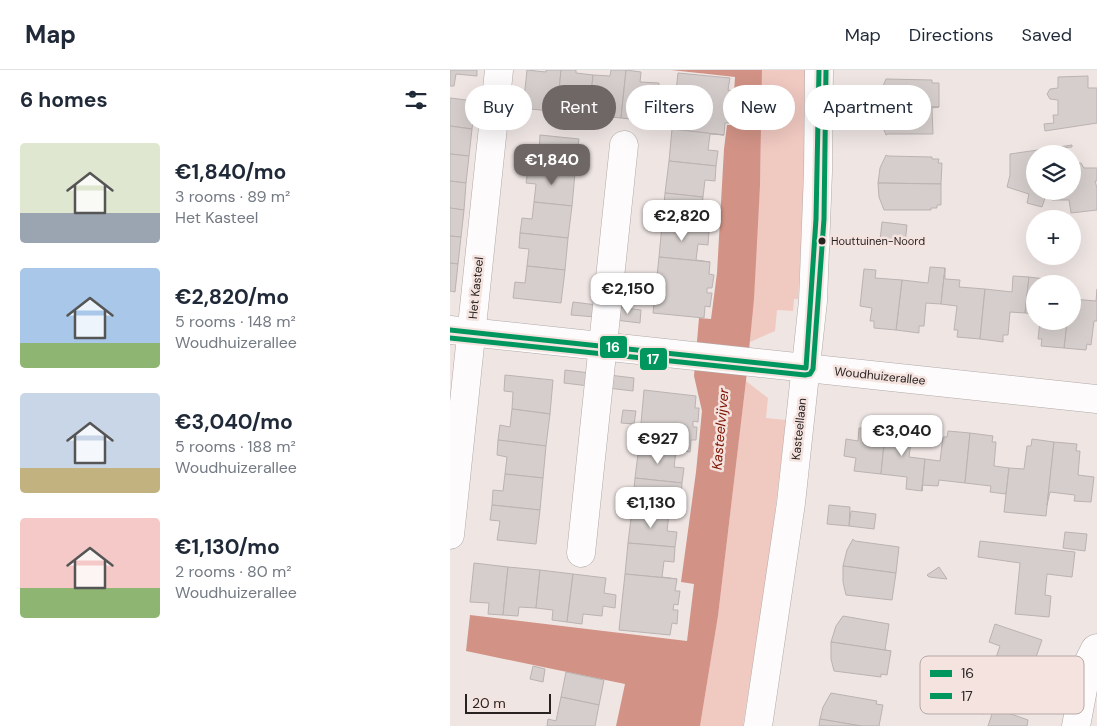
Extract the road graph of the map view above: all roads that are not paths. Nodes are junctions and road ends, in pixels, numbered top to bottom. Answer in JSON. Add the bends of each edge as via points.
{"nodes":[{"id":1,"x":499,"y":70,"type":"edge"},
{"id":2,"x":819,"y":70,"type":"edge"},
{"id":3,"x":624,"y":145,"type":"dead end"},
{"id":4,"x":461,"y":331,"type":"edge"},
{"id":5,"x":603,"y":346,"type":"junction"},
{"id":6,"x":806,"y":368,"type":"junction"},
{"id":7,"x":1097,"y":399,"type":"edge"},
{"id":8,"x":450,"y":535,"type":"edge"},
{"id":9,"x":580,"y":553,"type":"dead end"},
{"id":10,"x":1097,"y":648,"type":"edge"},
{"id":11,"x":1084,"y":684,"type":"edge"},
{"id":12,"x":758,"y":726,"type":"edge"}],
"edges":[{"from":1,"to":4,"type":"street","name":"Het Kasteel"},
{"from":2,"to":6,"type":"street","name":"Kasteellaan","via":[[816,233]]},
{"from":3,"to":5,"type":"street"},
{"from":4,"to":5,"type":"street","name":"Woudhuizerallee"},
{"from":4,"to":8,"type":"street","name":"Het Kasteel"},
{"from":5,"to":6,"type":"street","name":"Woudhuizerallee"},
{"from":5,"to":9,"type":"street"},
{"from":6,"to":7,"type":"street","name":"Woudhuizerallee"},
{"from":6,"to":12,"type":"street","name":"Kasteellaan","via":[[791,503]]},
{"from":10,"to":11,"type":"street","via":[[1088,663]]}]}
